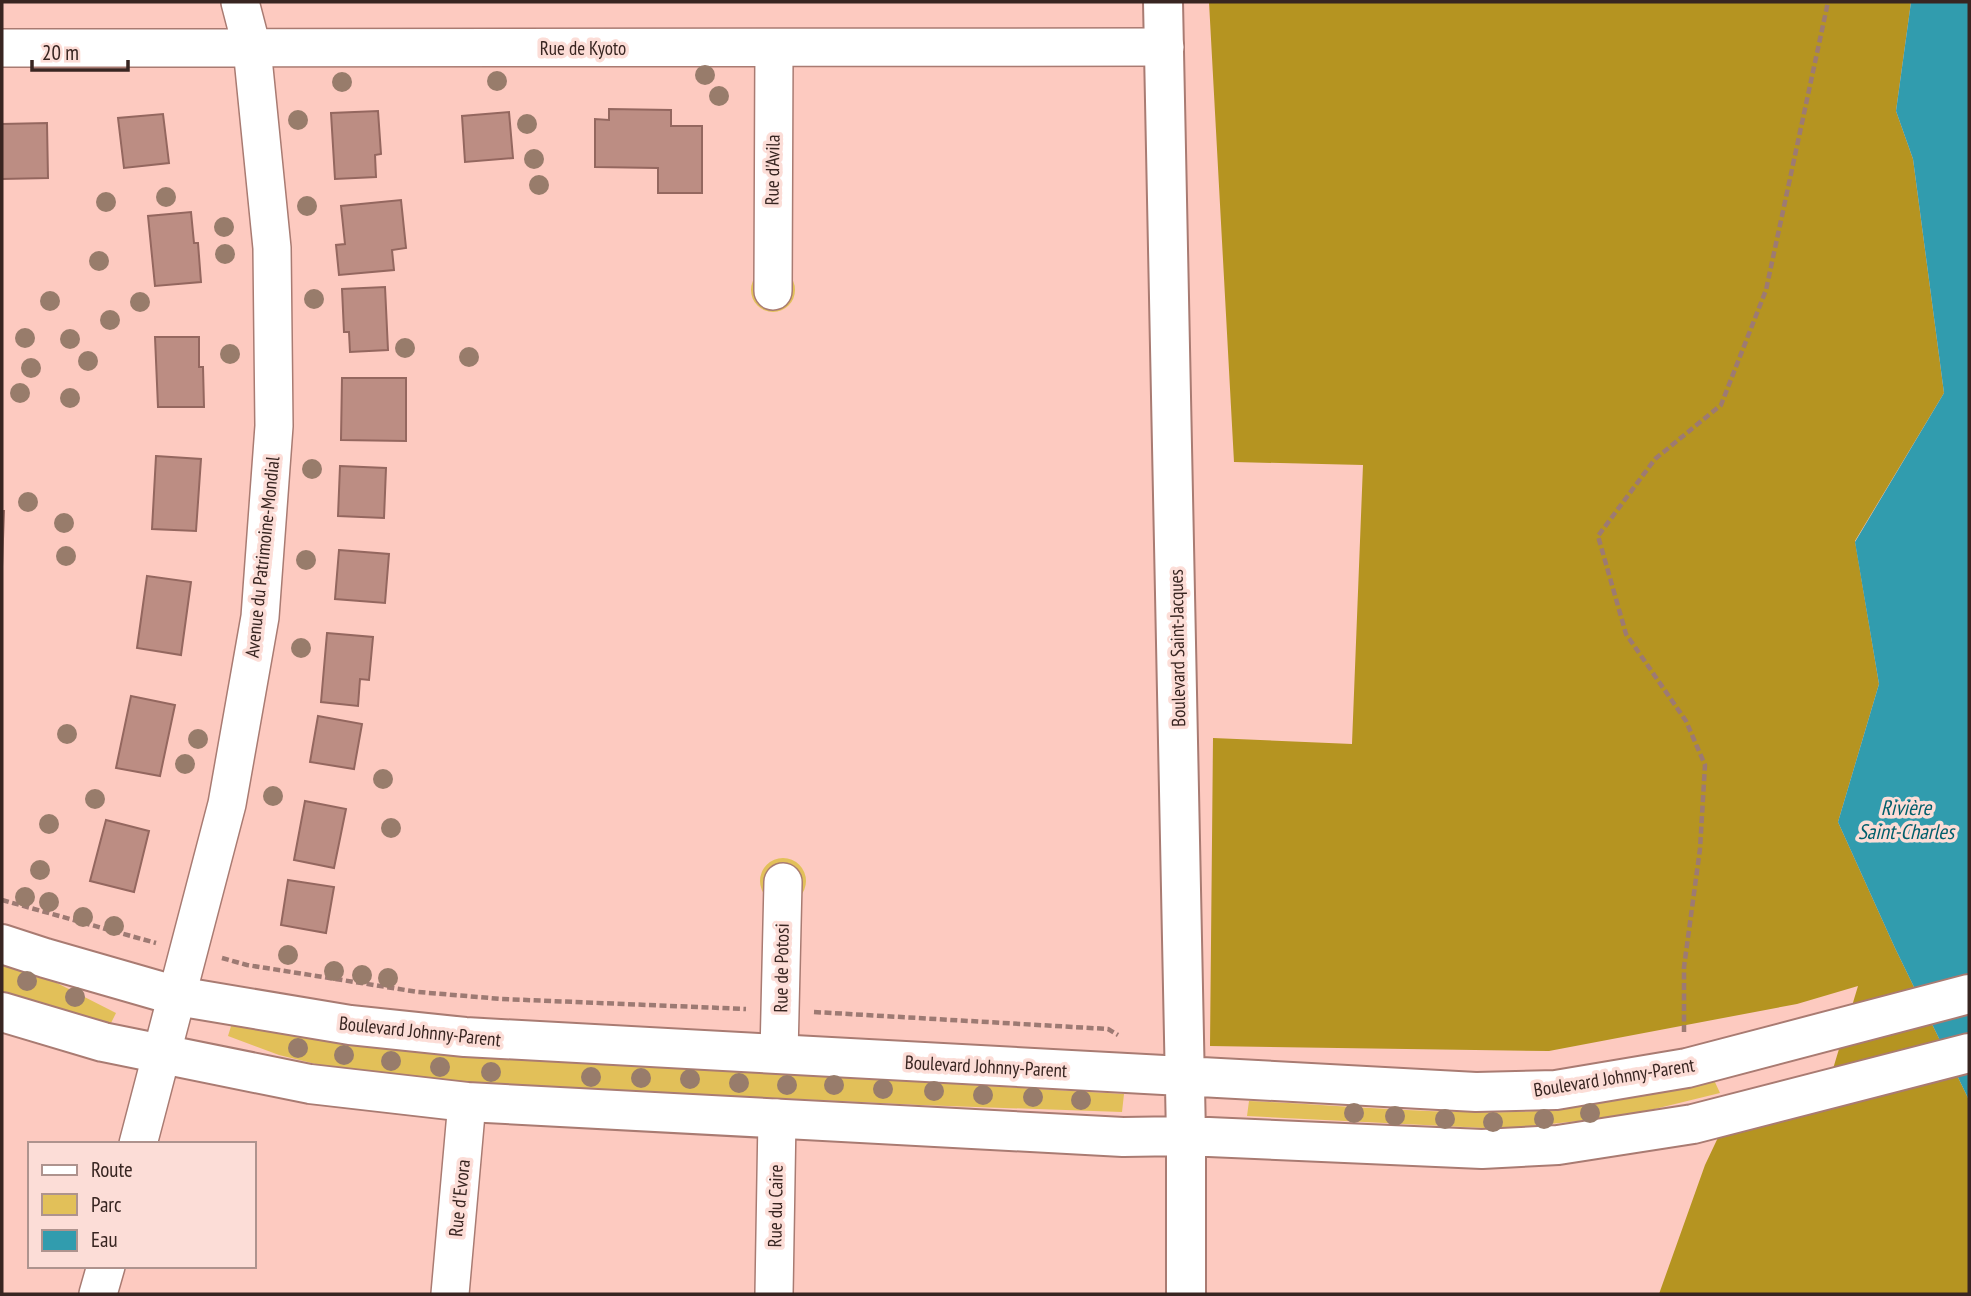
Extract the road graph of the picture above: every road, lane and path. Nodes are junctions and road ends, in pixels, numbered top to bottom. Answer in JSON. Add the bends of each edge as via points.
{"nodes":[{"id":1,"x":240,"y":2,"type":"edge"},
{"id":2,"x":1163,"y":2,"type":"edge"},
{"id":3,"x":1828,"y":2,"type":"edge"},
{"id":4,"x":1165,"y":47,"type":"junction"},
{"id":5,"x":2,"y":48,"type":"edge"},
{"id":6,"x":252,"y":48,"type":"junction"},
{"id":7,"x":774,"y":48,"type":"junction"},
{"id":8,"x":772,"y":291,"type":"dead end"},
{"id":9,"x":783,"y":882,"type":"dead end"},
{"id":10,"x":2,"y":900,"type":"edge"},
{"id":11,"x":2,"y":944,"type":"edge"},
{"id":12,"x":190,"y":950,"type":"junction"},
{"id":13,"x":1969,"y":995,"type":"edge"},
{"id":14,"x":177,"y":996,"type":"junction"},
{"id":15,"x":780,"y":1010,"type":"junction"},
{"id":16,"x":2,"y":1012,"type":"edge"},
{"id":17,"x":1119,"y":1036,"type":"dead end"},
{"id":18,"x":1969,"y":1052,"type":"edge"},
{"id":19,"x":163,"y":1053,"type":"junction"},
{"id":20,"x":779,"y":1054,"type":"junction"},
{"id":21,"x":1687,"y":1068,"type":"junction"},
{"id":22,"x":1184,"y":1077,"type":"junction"},
{"id":23,"x":467,"y":1102,"type":"junction"},
{"id":24,"x":777,"y":1118,"type":"junction"},
{"id":25,"x":1186,"y":1136,"type":"junction"},
{"id":26,"x":139,"y":1142,"type":"edge"},
{"id":27,"x":105,"y":1268,"type":"edge"},
{"id":28,"x":98,"y":1294,"type":"edge"},
{"id":29,"x":450,"y":1294,"type":"edge"},
{"id":30,"x":774,"y":1294,"type":"edge"},
{"id":31,"x":1186,"y":1294,"type":"edge"}],
"edges":[{"from":1,"to":6,"type":"street","name":"Avenue du Patrimoine-Mondial"},
{"from":2,"to":4,"type":"street","name":"Boulevard Saint-Jacques"},
{"from":3,"to":21,"type":"path","via":[[1766,290],[1721,405],[1656,458],[1598,536],[1626,634],[1686,721],[1704,765],[1700,849],[1684,967]]},
{"from":4,"to":7,"type":"street","name":"Rue de Kyoto"},
{"from":4,"to":22,"type":"street","name":"Boulevard Saint-Jacques"},
{"from":5,"to":6,"type":"street","name":"Rue de Kyoto"},
{"from":6,"to":7,"type":"street","name":"Rue de Kyoto"},
{"from":6,"to":12,"type":"street","name":"Avenue du Patrimoine-Mondial","via":[[272,248],[274,426],[260,617],[227,804]]},
{"from":7,"to":8,"type":"street","name":"Rue d'Avila"},
{"from":9,"to":15,"type":"street","name":"Rue de Potosi"},
{"from":10,"to":12,"type":"path"},
{"from":11,"to":14,"type":"street","name":"Boulevard Johnny-Parent"},
{"from":12,"to":14,"type":"street","name":"Avenue du Patrimoine-Mondial"},
{"from":12,"to":15,"type":"path","via":[[247,965],[418,992]]},
{"from":13,"to":21,"type":"street","name":"Boulevard Johnny-Parent"},
{"from":14,"to":19,"type":"street","name":"Avenue du Patrimoine-Mondial"},
{"from":14,"to":20,"type":"street","name":"Boulevard Johnny-Parent","via":[[350,1025],[465,1038]]},
{"from":15,"to":17,"type":"path","via":[[1108,1029]]},
{"from":15,"to":20,"type":"street","name":"Rue de Potosi"},
{"from":16,"to":19,"type":"street","via":[[103,1042]]},
{"from":18,"to":25,"type":"street","via":[[1693,1124],[1558,1145],[1482,1149]]},
{"from":19,"to":23,"type":"street","via":[[310,1084]]},
{"from":19,"to":26,"type":"street","name":"Avenue du Patrimoine-Mondial"},
{"from":20,"to":22,"type":"street","name":"Boulevard Johnny-Parent"},
{"from":21,"to":22,"type":"street","name":"Boulevard Johnny-Parent","via":[[1556,1090],[1476,1092]]},
{"from":22,"to":25,"type":"street","name":"Boulevard Saint-Jacques"},
{"from":23,"to":24,"type":"street"},
{"from":23,"to":29,"type":"street","name":"Rue d'Evora"},
{"from":24,"to":25,"type":"street","via":[[1122,1137]]},
{"from":24,"to":30,"type":"street","name":"Rue du Caire"},
{"from":25,"to":31,"type":"street","name":"Boulevard Saint-Jacques"},
{"from":27,"to":28,"type":"street"}]}
